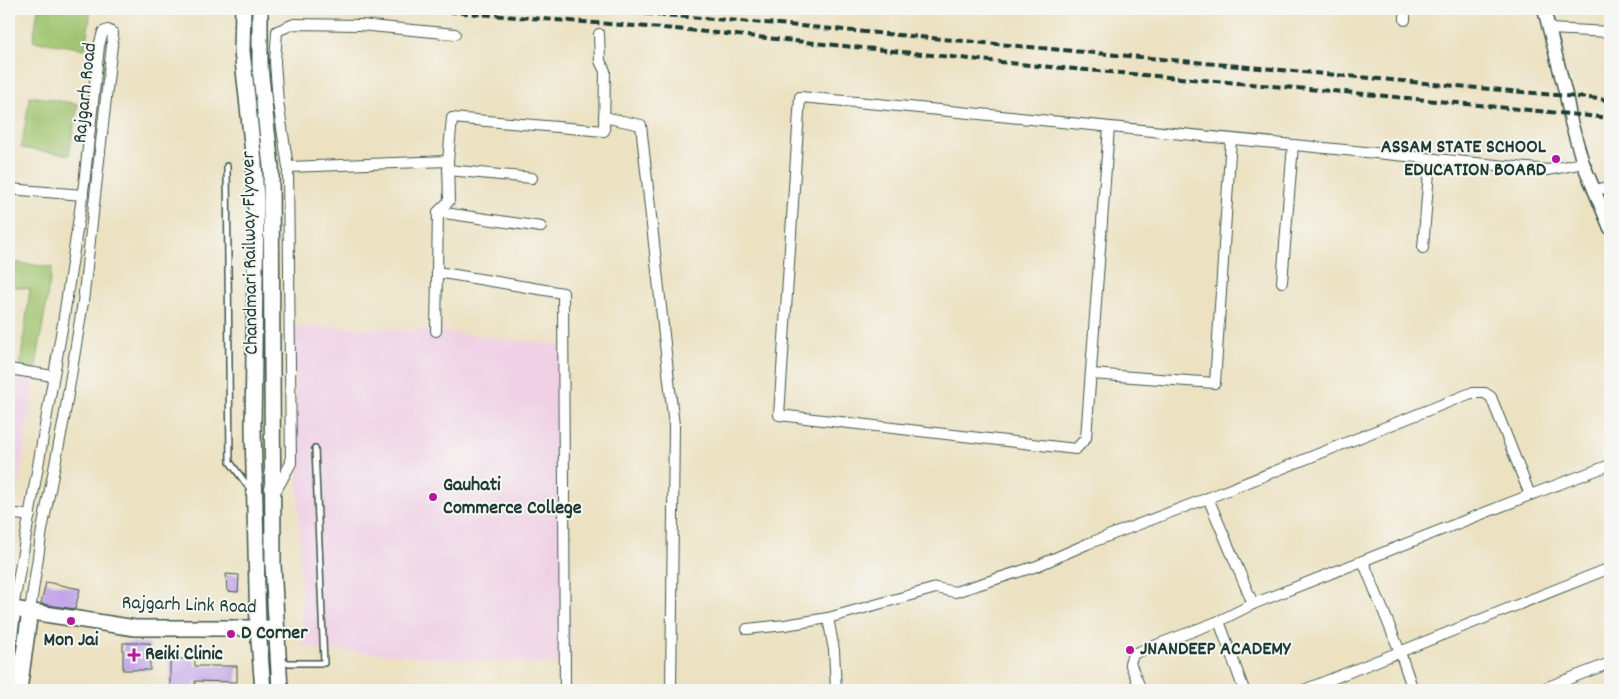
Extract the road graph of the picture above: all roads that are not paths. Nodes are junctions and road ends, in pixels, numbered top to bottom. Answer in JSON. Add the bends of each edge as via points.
{"nodes":[{"id":1,"x":243,"y":9,"type":"edge"},
{"id":2,"x":260,"y":9,"type":"edge"},
{"id":3,"x":1405,"y":9,"type":"edge"},
{"id":4,"x":1544,"y":9,"type":"edge"},
{"id":5,"x":1405,"y":20,"type":"dead end"},
{"id":6,"x":1549,"y":29,"type":"junction"},
{"id":7,"x":1610,"y":32,"type":"edge"},
{"id":8,"x":455,"y":34,"type":"dead end"},
{"id":9,"x":599,"y":34,"type":"dead end"},
{"id":10,"x":604,"y":117,"type":"junction"},
{"id":11,"x":1109,"y":127,"type":"junction"},
{"id":12,"x":1230,"y":139,"type":"junction"},
{"id":13,"x":1293,"y":145,"type":"junction"},
{"id":14,"x":1430,"y":159,"type":"junction"},
{"id":15,"x":1583,"y":164,"type":"junction"},
{"id":16,"x":448,"y":165,"type":"junction"},
{"id":17,"x":227,"y":166,"type":"dead end"},
{"id":18,"x":288,"y":167,"type":"junction"},
{"id":19,"x":532,"y":178,"type":"dead end"},
{"id":20,"x":1610,"y":187,"type":"edge"},
{"id":21,"x":9,"y":189,"type":"edge"},
{"id":22,"x":1594,"y":190,"type":"junction"},
{"id":23,"x":83,"y":195,"type":"junction"},
{"id":24,"x":438,"y":212,"type":"junction"},
{"id":25,"x":541,"y":227,"type":"dead end"},
{"id":26,"x":1610,"y":228,"type":"edge"},
{"id":27,"x":1422,"y":248,"type":"dead end"},
{"id":28,"x":438,"y":272,"type":"junction"},
{"id":29,"x":1282,"y":282,"type":"dead end"},
{"id":30,"x":436,"y":331,"type":"dead end"},
{"id":31,"x":9,"y":369,"type":"edge"},
{"id":32,"x":1091,"y":374,"type":"junction"},
{"id":33,"x":54,"y":376,"type":"junction"},
{"id":34,"x":315,"y":448,"type":"dead end"},
{"id":35,"x":1610,"y":465,"type":"edge"},
{"id":36,"x":255,"y":495,"type":"junction"},
{"id":37,"x":1530,"y":495,"type":"junction"},
{"id":38,"x":272,"y":497,"type":"junction"},
{"id":39,"x":1208,"y":498,"type":"junction"},
{"id":40,"x":9,"y":513,"type":"edge"},
{"id":41,"x":30,"y":516,"type":"junction"},
{"id":42,"x":273,"y":536,"type":"junction"},
{"id":43,"x":256,"y":537,"type":"junction"},
{"id":44,"x":1363,"y":561,"type":"junction"},
{"id":45,"x":1610,"y":568,"type":"edge"},
{"id":46,"x":1253,"y":604,"type":"junction"},
{"id":47,"x":13,"y":609,"type":"junction"},
{"id":48,"x":30,"y":611,"type":"junction"},
{"id":49,"x":828,"y":618,"type":"junction"},
{"id":50,"x":1219,"y":621,"type":"junction"},
{"id":51,"x":258,"y":628,"type":"junction"},
{"id":52,"x":276,"y":628,"type":"junction"},
{"id":53,"x":747,"y":629,"type":"dead end"},
{"id":54,"x":9,"y":641,"type":"edge"},
{"id":55,"x":1400,"y":652,"type":"junction"},
{"id":56,"x":1610,"y":662,"type":"edge"},
{"id":57,"x":278,"y":664,"type":"junction"},
{"id":58,"x":19,"y":690,"type":"edge"},
{"id":59,"x":263,"y":690,"type":"edge"},
{"id":60,"x":280,"y":690,"type":"edge"},
{"id":61,"x":565,"y":690,"type":"edge"},
{"id":62,"x":671,"y":690,"type":"edge"},
{"id":63,"x":836,"y":690,"type":"edge"},
{"id":64,"x":1141,"y":690,"type":"edge"},
{"id":65,"x":1244,"y":690,"type":"edge"},
{"id":66,"x":1304,"y":690,"type":"edge"},
{"id":67,"x":1413,"y":690,"type":"edge"},
{"id":68,"x":1540,"y":690,"type":"edge"}],
"edges":[{"from":1,"to":36,"type":"main road","name":"Chandmari Railway Flyover","via":[[242,51],[256,204]]},
{"from":2,"to":38,"type":"main road","name":"Chandmari Railway Flyover","via":[[260,67],[271,167]]},
{"from":3,"to":5,"type":"street"},
{"from":4,"to":6,"type":"street"},
{"from":6,"to":7,"type":"street"},
{"from":6,"to":15,"type":"street"},
{"from":8,"to":18,"type":"street","via":[[360,25],[294,24],[277,31],[278,102]]},
{"from":9,"to":10,"type":"street","via":[[600,61],[605,71]]},
{"from":10,"to":16,"type":"street","via":[[604,131],[452,118]]},
{"from":10,"to":62,"type":"street","via":[[642,125],[674,426]]},
{"from":11,"to":12,"type":"street"},
{"from":11,"to":32,"type":"street"},
{"from":11,"to":32,"type":"street","via":[[800,97],[779,415],[1076,449],[1086,438]]},
{"from":12,"to":13,"type":"street"},
{"from":12,"to":32,"type":"street","via":[[1215,384]]},
{"from":13,"to":14,"type":"street"},
{"from":13,"to":29,"type":"street"},
{"from":14,"to":15,"type":"street","via":[[1548,170]]},
{"from":14,"to":27,"type":"street"},
{"from":15,"to":22,"type":"street"},
{"from":16,"to":18,"type":"street"},
{"from":16,"to":19,"type":"street"},
{"from":16,"to":24,"type":"street","via":[[449,201]]},
{"from":17,"to":36,"type":"lane","via":[[230,462]]},
{"from":18,"to":38,"type":"street","via":[[291,463]]},
{"from":20,"to":22,"type":"street"},
{"from":21,"to":23,"type":"street"},
{"from":22,"to":26,"type":"street"},
{"from":23,"to":33,"type":"street","name":"Rajgarh Road"},
{"from":23,"to":48,"type":"street","name":"Rajgarh Road","via":[[99,46],[103,32],[108,30],[113,33],[112,45],[83,302]]},
{"from":24,"to":25,"type":"street"},
{"from":24,"to":28,"type":"street"},
{"from":28,"to":30,"type":"street"},
{"from":28,"to":61,"type":"street","via":[[562,293]]},
{"from":31,"to":33,"type":"street"},
{"from":33,"to":41,"type":"street","name":"Rajgarh Road"},
{"from":34,"to":57,"type":"lane","via":[[324,663]]},
{"from":35,"to":37,"type":"street"},
{"from":36,"to":43,"type":"main road","name":"Chandmari Railway Flyover"},
{"from":37,"to":39,"type":"street","via":[[1491,397],[1485,393],[1471,393]]},
{"from":37,"to":44,"type":"street"},
{"from":38,"to":42,"type":"main road","name":"Chandmari Railway Flyover"},
{"from":39,"to":46,"type":"street"},
{"from":39,"to":49,"type":"street","via":[[1037,566],[955,592],[936,588]]},
{"from":40,"to":41,"type":"street"},
{"from":41,"to":47,"type":"street","name":"Rajgarh Road"},
{"from":42,"to":43,"type":"main road"},
{"from":42,"to":52,"type":"main road","name":"Chandmari Railway Flyover"},
{"from":43,"to":51,"type":"main road","name":"Chandmari Railway Flyover"},
{"from":44,"to":46,"type":"street"},
{"from":44,"to":55,"type":"street"},
{"from":45,"to":55,"type":"street"},
{"from":46,"to":50,"type":"street"},
{"from":47,"to":48,"type":"main road","name":"Rajgarh Link Road"},
{"from":47,"to":54,"type":"main road","name":"Rajgarh Road"},
{"from":48,"to":51,"type":"main road","name":"Rajgarh Link Road","via":[[135,628]]},
{"from":48,"to":58,"type":"main road","name":"Rajgarh Road"},
{"from":49,"to":53,"type":"street"},
{"from":49,"to":63,"type":"street"},
{"from":50,"to":64,"type":"street","via":[[1133,654],[1130,663]]},
{"from":50,"to":65,"type":"street"},
{"from":51,"to":52,"type":"main road","name":"Rajgarh Link Road"},
{"from":51,"to":59,"type":"main road","name":"Chandmari Railway Flyover"},
{"from":52,"to":57,"type":"main road","name":"Chandmari Railway Flyover"},
{"from":55,"to":66,"type":"street"},
{"from":55,"to":67,"type":"street"},
{"from":56,"to":68,"type":"street"},
{"from":57,"to":60,"type":"main road","name":"Chandmari Railway Flyover"}]}
